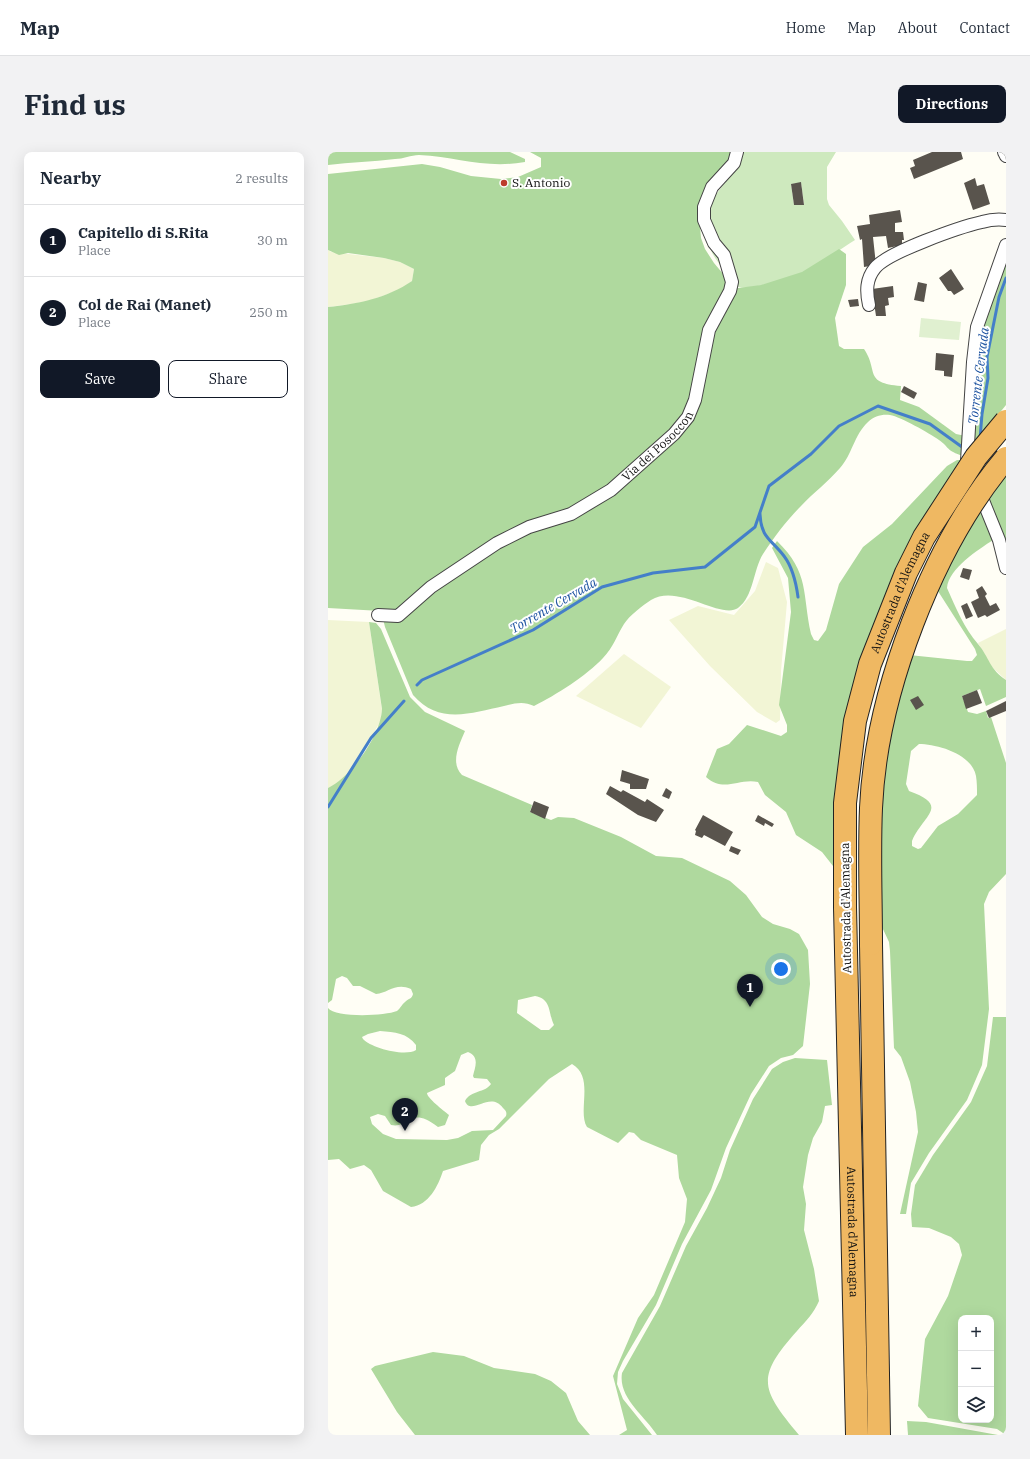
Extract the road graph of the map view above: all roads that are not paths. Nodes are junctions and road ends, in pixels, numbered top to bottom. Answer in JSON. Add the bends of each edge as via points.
{"nodes":[{"id":1,"x":737,"y":152,"type":"edge"},
{"id":2,"x":1004,"y":152,"type":"edge"},
{"id":3,"x":1006,"y":156,"type":"edge"},
{"id":4,"x":1006,"y":220,"type":"edge"},
{"id":5,"x":1006,"y":245,"type":"edge"},
{"id":6,"x":869,"y":305,"type":"dead end"},
{"id":7,"x":1006,"y":421,"type":"edge"},
{"id":8,"x":1006,"y":458,"type":"edge"},
{"id":9,"x":1006,"y":568,"type":"edge"},
{"id":10,"x":378,"y":615,"type":"dead end"},
{"id":11,"x":857,"y":1435,"type":"edge"},
{"id":12,"x":879,"y":1435,"type":"edge"}],
"edges":[{"from":1,"to":10,"type":"street","name":"Via dei Posoccon","via":[[734,162],[712,187],[704,207],[704,220],[714,243],[724,255],[732,282],[730,291],[709,330],[695,400],[688,416],[674,434],[611,490],[571,514],[529,527],[497,543],[431,586],[398,616]]},
{"from":2,"to":3,"type":"street"},
{"from":4,"to":6,"type":"street","via":[[982,222],[894,255],[876,267],[869,278],[866,291]]},
{"from":5,"to":9,"type":"street","via":[[977,328],[967,461],[999,540]]},
{"from":7,"to":11,"type":"highway","name":"Autostrada d'Alemagna","bridge":true,"via":[[976,457],[924,536],[906,573],[870,664],[855,721],[845,803],[845,907]]},
{"from":8,"to":12,"type":"highway","name":"Autostrada d'Alemagna","bridge":true,"via":[[970,508],[945,551],[910,632],[894,677],[881,730],[871,807]]}]}
